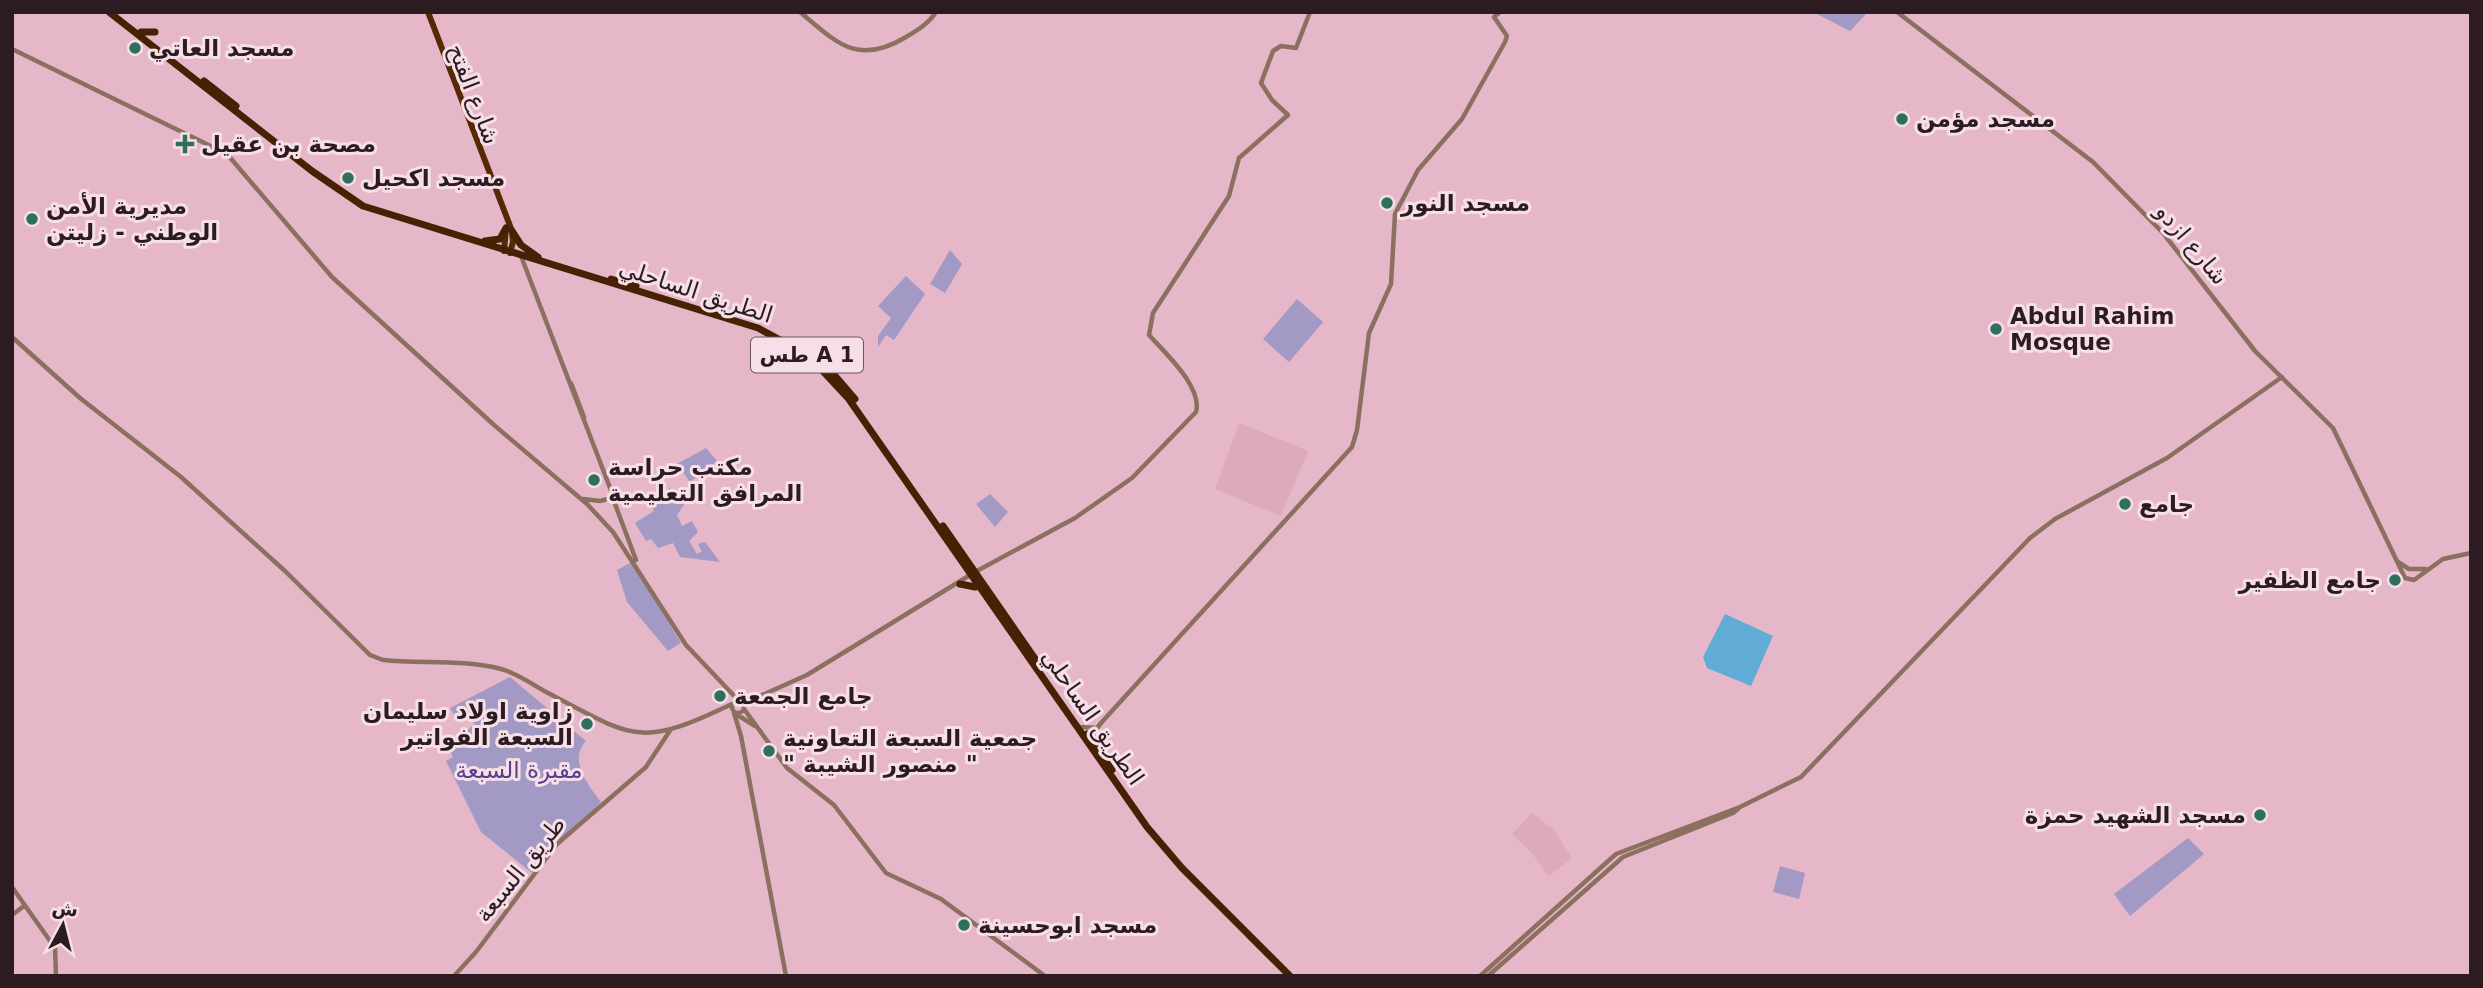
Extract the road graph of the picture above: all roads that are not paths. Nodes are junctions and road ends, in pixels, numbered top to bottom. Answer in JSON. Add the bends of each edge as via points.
{"nodes":[{"id":1,"x":109,"y":12,"type":"edge"},
{"id":2,"x":116,"y":12,"type":"edge"},
{"id":3,"x":426,"y":12,"type":"edge"},
{"id":4,"x":800,"y":12,"type":"edge"},
{"id":5,"x":936,"y":12,"type":"edge"},
{"id":6,"x":1310,"y":12,"type":"edge"},
{"id":7,"x":1490,"y":12,"type":"edge"},
{"id":8,"x":1500,"y":12,"type":"edge"},
{"id":9,"x":1897,"y":12,"type":"edge"},
{"id":10,"x":1494,"y":17,"type":"junction"},
{"id":11,"x":142,"y":32,"type":"junction"},
{"id":12,"x":157,"y":44,"type":"junction"},
{"id":13,"x":12,"y":48,"type":"edge"},
{"id":14,"x":509,"y":229,"type":"junction"},
{"id":15,"x":485,"y":241,"type":"junction"},
{"id":16,"x":507,"y":250,"type":"junction"},
{"id":17,"x":524,"y":257,"type":"junction"},
{"id":18,"x":538,"y":257,"type":"junction"},
{"id":19,"x":12,"y":337,"type":"edge"},
{"id":20,"x":2283,"y":377,"type":"junction"},
{"id":21,"x":915,"y":490,"type":"junction"},
{"id":22,"x":579,"y":497,"type":"junction"},
{"id":23,"x":613,"y":498,"type":"junction"},
{"id":24,"x":587,"y":504,"type":"junction"},
{"id":25,"x":2471,"y":553,"type":"edge"},
{"id":26,"x":2393,"y":556,"type":"junction"},
{"id":27,"x":963,"y":560,"type":"junction"},
{"id":28,"x":638,"y":568,"type":"junction"},
{"id":29,"x":2427,"y":569,"type":"junction"},
{"id":30,"x":977,"y":572,"type":"junction"},
{"id":31,"x":959,"y":583,"type":"junction"},
{"id":32,"x":982,"y":587,"type":"junction"},
{"id":33,"x":728,"y":691,"type":"junction"},
{"id":34,"x":760,"y":696,"type":"junction"},
{"id":35,"x":739,"y":701,"type":"junction"},
{"id":36,"x":1062,"y":701,"type":"junction"},
{"id":37,"x":732,"y":704,"type":"junction"},
{"id":38,"x":744,"y":709,"type":"junction"},
{"id":39,"x":713,"y":713,"type":"junction"},
{"id":40,"x":734,"y":713,"type":"junction"},
{"id":41,"x":743,"y":718,"type":"junction"},
{"id":42,"x":1082,"y":727,"type":"junction"},
{"id":43,"x":1097,"y":728,"type":"junction"},
{"id":44,"x":671,"y":729,"type":"junction"},
{"id":45,"x":763,"y":732,"type":"junction"},
{"id":46,"x":741,"y":736,"type":"junction"},
{"id":47,"x":1093,"y":743,"type":"junction"},
{"id":48,"x":1740,"y":807,"type":"junction"},
{"id":49,"x":12,"y":887,"type":"edge"},
{"id":50,"x":24,"y":905,"type":"junction"},
{"id":51,"x":12,"y":915,"type":"edge"},
{"id":52,"x":56,"y":976,"type":"edge"},
{"id":53,"x":454,"y":976,"type":"edge"},
{"id":54,"x":786,"y":976,"type":"edge"},
{"id":55,"x":1045,"y":976,"type":"edge"},
{"id":56,"x":1290,"y":976,"type":"edge"},
{"id":57,"x":1296,"y":976,"type":"edge"},
{"id":58,"x":1480,"y":976,"type":"edge"},
{"id":59,"x":1488,"y":976,"type":"edge"}],
"edges":[{"from":1,"to":16,"type":"highway","name":"الطريق الساحلي","number":"طس A 1","via":[[353,200],[386,215]]},
{"from":2,"to":11,"type":"highway","name":"الطريق الساحلي","number":"طس A 1"},
{"from":3,"to":14,"type":"main road"},
{"from":4,"to":5,"type":"street","via":[[837,44],[865,51],[893,44]]},
{"from":6,"to":30,"type":"street","via":[[1296,48],[1281,46],[1273,51],[1261,83],[1288,116],[1239,158],[1229,196],[1149,325],[1149,335],[1185,379],[1196,400],[1196,412],[1121,487],[1066,524]]},
{"from":7,"to":10,"type":"street"},
{"from":8,"to":10,"type":"street"},
{"from":9,"to":20,"type":"street","name":"شارع ازدو","via":[[2113,179],[2192,267],[2250,346]]},
{"from":10,"to":43,"type":"street","via":[[1506,42],[1462,119],[1418,170],[1395,214],[1391,284],[1369,333],[1352,447]]},
{"from":11,"to":12,"type":"highway","name":"الطريق الساحلي","number":"طس A 1"},
{"from":11,"to":12,"type":"highway","via":[[156,32]]},
{"from":12,"to":15,"type":"highway","name":"الطريق الساحلي","number":"طس A 1","via":[[360,199]]},
{"from":13,"to":22,"type":"street","via":[[223,151],[332,277]]},
{"from":14,"to":15,"type":"highway","via":[[500,239]]},
{"from":14,"to":16,"type":"main road"},
{"from":14,"to":18,"type":"highway"},
{"from":15,"to":16,"type":"highway","name":"الطريق الساحلي","number":"طس A 1"},
{"from":16,"to":17,"type":"highway","name":"الطريق الساحلي","number":"طس A 1"},
{"from":16,"to":18,"type":"highway","name":"الطريق الساحلي","number":"طس A 1"},
{"from":17,"to":21,"type":"highway","name":"الطريق الساحلي","number":"طس A 1","via":[[758,328],[793,345],[836,383]]},
{"from":17,"to":23,"type":"street"},
{"from":18,"to":21,"type":"highway","name":"الطريق الساحلي","number":"طس A 1","via":[[754,323],[803,346],[845,386]]},
{"from":19,"to":44,"type":"street","via":[[80,398],[181,477],[370,655],[405,663],[498,668],[620,730],[651,735]]},
{"from":20,"to":26,"type":"street","name":"شارع ازدو","via":[[2333,428]]},
{"from":20,"to":48,"type":"street","via":[[2167,458],[2038,531],[1814,766],[1795,781]]},
{"from":21,"to":27,"type":"highway","name":"الطريق الساحلي","number":"طس A 1"},
{"from":22,"to":23,"type":"street"},
{"from":22,"to":24,"type":"street"},
{"from":23,"to":24,"type":"street"},
{"from":23,"to":28,"type":"street"},
{"from":24,"to":28,"type":"street","via":[[619,538]]},
{"from":25,"to":29,"type":"street","via":[[2451,556]]},
{"from":26,"to":29,"type":"street","via":[[2407,568]]},
{"from":26,"to":29,"type":"street","name":"شارع ازدو","via":[[2407,580]]},
{"from":27,"to":30,"type":"highway","name":"الطريق الساحلي","number":"طس A 1"},
{"from":27,"to":31,"type":"highway"},
{"from":28,"to":33,"type":"street","via":[[676,631]]},
{"from":30,"to":31,"type":"street"},
{"from":30,"to":32,"type":"highway","name":"الطريق الساحلي","number":"طس A 1"},
{"from":31,"to":32,"type":"highway"},
{"from":31,"to":34,"type":"street","via":[[807,675]]},
{"from":32,"to":36,"type":"highway","name":"الطريق الساحلي","number":"طس A 1"},
{"from":33,"to":35,"type":"street"},
{"from":33,"to":37,"type":"street"},
{"from":34,"to":35,"type":"street"},
{"from":34,"to":38,"type":"street"},
{"from":35,"to":37,"type":"street"},
{"from":35,"to":38,"type":"street"},
{"from":36,"to":42,"type":"highway","name":"الطريق الساحلي","number":"طس A 1"},
{"from":36,"to":56,"type":"highway","name":"الطريق الساحلي","number":"طس A 1","via":[[1158,840]]},
{"from":37,"to":39,"type":"street"},
{"from":37,"to":40,"type":"street"},
{"from":38,"to":40,"type":"street"},
{"from":38,"to":41,"type":"street"},
{"from":38,"to":45,"type":"street"},
{"from":39,"to":40,"type":"street"},
{"from":39,"to":44,"type":"street"},
{"from":40,"to":41,"type":"street"},
{"from":40,"to":46,"type":"street"},
{"from":41,"to":45,"type":"street"},
{"from":41,"to":46,"type":"street"},
{"from":42,"to":43,"type":"street"},
{"from":42,"to":47,"type":"highway","name":"الطريق الساحلي","number":"طس A 1"},
{"from":43,"to":47,"type":"street"},
{"from":44,"to":53,"type":"street","name":"طريق السبعة","via":[[646,767],[561,840]]},
{"from":45,"to":55,"type":"street","via":[[792,773],[840,812],[886,873],[941,899]]},
{"from":46,"to":54,"type":"street"},
{"from":47,"to":57,"type":"highway","name":"الطريق الساحلي","number":"طس A 1","via":[[1163,839]]},
{"from":48,"to":58,"type":"street","via":[[1616,855]]},
{"from":48,"to":59,"type":"street","via":[[1623,857]]},
{"from":49,"to":50,"type":"street"},
{"from":50,"to":51,"type":"street"},
{"from":50,"to":52,"type":"street","via":[[55,948]]}]}
